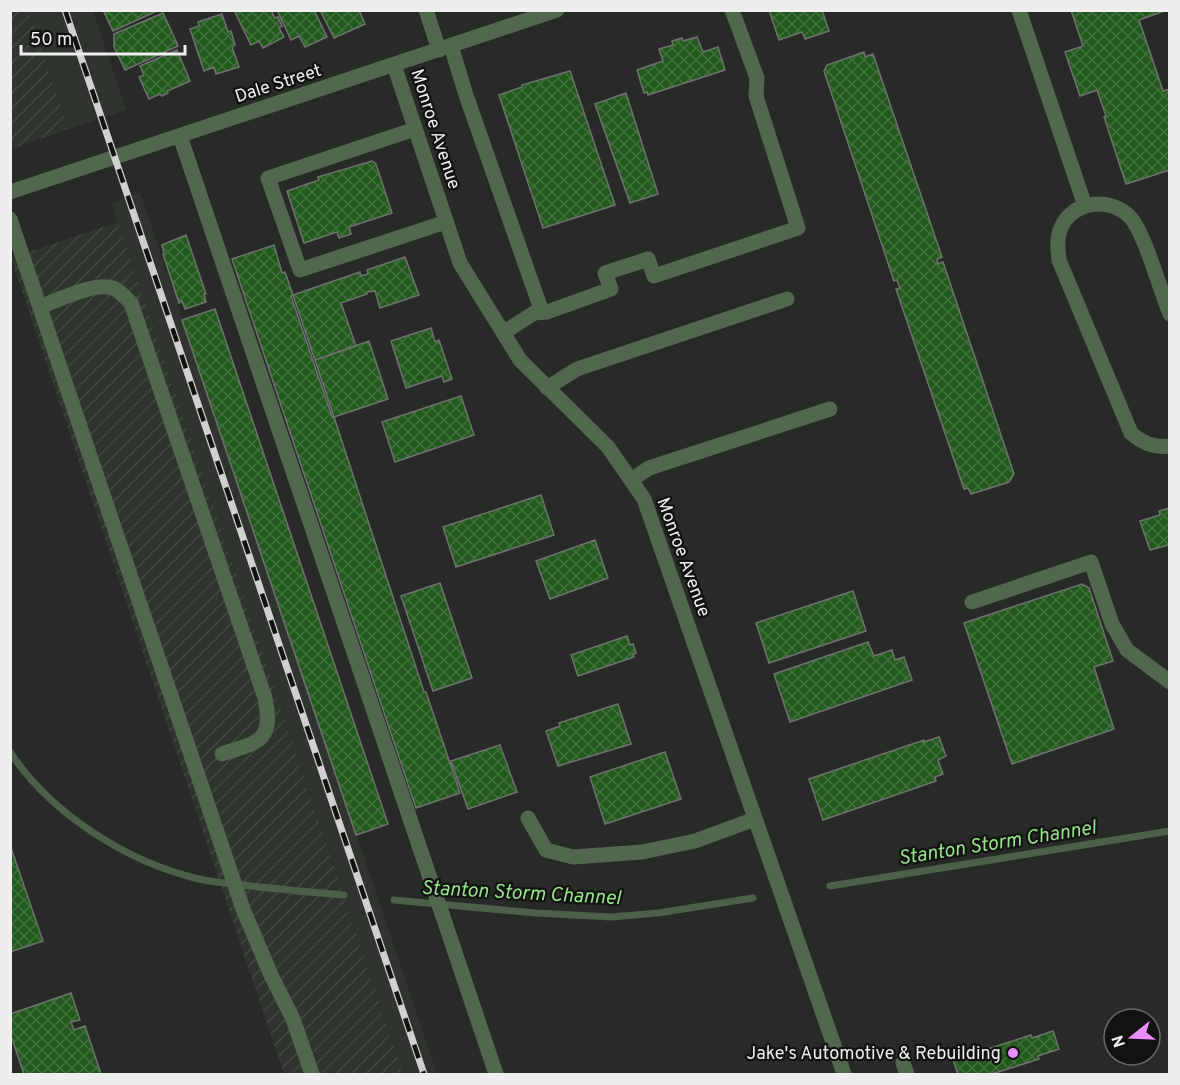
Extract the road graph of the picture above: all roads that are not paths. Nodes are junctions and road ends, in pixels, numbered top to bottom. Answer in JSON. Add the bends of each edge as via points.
{"nodes":[{"id":1,"x":426,"y":10,"type":"edge"},
{"id":2,"x":557,"y":10,"type":"edge"},
{"id":3,"x":732,"y":10,"type":"edge"},
{"id":4,"x":1019,"y":10,"type":"edge"},
{"id":5,"x":445,"y":48,"type":"junction"},
{"id":6,"x":394,"y":65,"type":"junction"},
{"id":7,"x":415,"y":129,"type":"junction"},
{"id":8,"x":180,"y":136,"type":"junction"},
{"id":9,"x":10,"y":192,"type":"edge"},
{"id":10,"x":1085,"y":206,"type":"junction"},
{"id":11,"x":10,"y":219,"type":"edge"},
{"id":12,"x":446,"y":222,"type":"junction"},
{"id":13,"x":787,"y":298,"type":"dead end"},
{"id":14,"x":40,"y":307,"type":"junction"},
{"id":15,"x":542,"y":312,"type":"junction"},
{"id":16,"x":1170,"y":314,"type":"edge"},
{"id":17,"x":503,"y":333,"type":"junction"},
{"id":18,"x":547,"y":388,"type":"junction"},
{"id":19,"x":830,"y":409,"type":"dead end"},
{"id":20,"x":1170,"y":446,"type":"edge"},
{"id":21,"x":631,"y":480,"type":"junction"},
{"id":22,"x":972,"y":602,"type":"dead end"},
{"id":23,"x":1170,"y":682,"type":"edge"},
{"id":24,"x":222,"y":754,"type":"dead end"},
{"id":25,"x":528,"y":818,"type":"dead end"},
{"id":26,"x":755,"y":819,"type":"junction"},
{"id":27,"x":312,"y":1074,"type":"edge"},
{"id":28,"x":496,"y":1074,"type":"edge"},
{"id":29,"x":844,"y":1074,"type":"edge"}],
"edges":[{"from":1,"to":5,"type":"street"},
{"from":2,"to":5,"type":"street","name":"Dale Street"},
{"from":3,"to":15,"type":"street","via":[[757,78],[756,96],[798,228],[654,276],[648,259],[637,262],[605,273],[611,289]]},
{"from":4,"to":10,"type":"street"},
{"from":5,"to":6,"type":"street","name":"Dale Street"},
{"from":5,"to":15,"type":"street","via":[[466,95]]},
{"from":6,"to":7,"type":"street","name":"Monroe Avenue"},
{"from":6,"to":8,"type":"street","name":"Dale Street"},
{"from":7,"to":12,"type":"street","name":"Monroe Avenue"},
{"from":7,"to":12,"type":"street","via":[[268,178],[300,270]]},
{"from":8,"to":9,"type":"street","name":"Dale Street"},
{"from":8,"to":28,"type":"street"},
{"from":10,"to":16,"type":"street","via":[[1101,203],[1117,207],[1130,217]]},
{"from":10,"to":20,"type":"street","via":[[1071,214],[1061,227],[1057,243],[1059,260],[1131,433],[1144,443]]},
{"from":11,"to":14,"type":"street"},
{"from":12,"to":17,"type":"street","name":"Monroe Avenue","via":[[460,263]]},
{"from":13,"to":18,"type":"street","via":[[578,369]]},
{"from":14,"to":24,"type":"street","via":[[95,287],[110,287],[131,303],[266,698],[266,732],[256,743]]},
{"from":14,"to":27,"type":"street","via":[[243,909],[293,1019]]},
{"from":15,"to":17,"type":"street"},
{"from":17,"to":18,"type":"street","name":"Monroe Avenue","via":[[520,360]]},
{"from":18,"to":21,"type":"street","name":"Monroe Avenue","via":[[608,447]]},
{"from":19,"to":21,"type":"street","via":[[649,468]]},
{"from":21,"to":26,"type":"street","name":"Monroe Avenue","via":[[644,500]]},
{"from":22,"to":23,"type":"street","via":[[1091,562],[1112,624],[1127,650]]},
{"from":25,"to":26,"type":"street","via":[[546,850],[573,857],[642,852],[695,841]]},
{"from":26,"to":29,"type":"street","name":"Monroe Avenue"}]}
